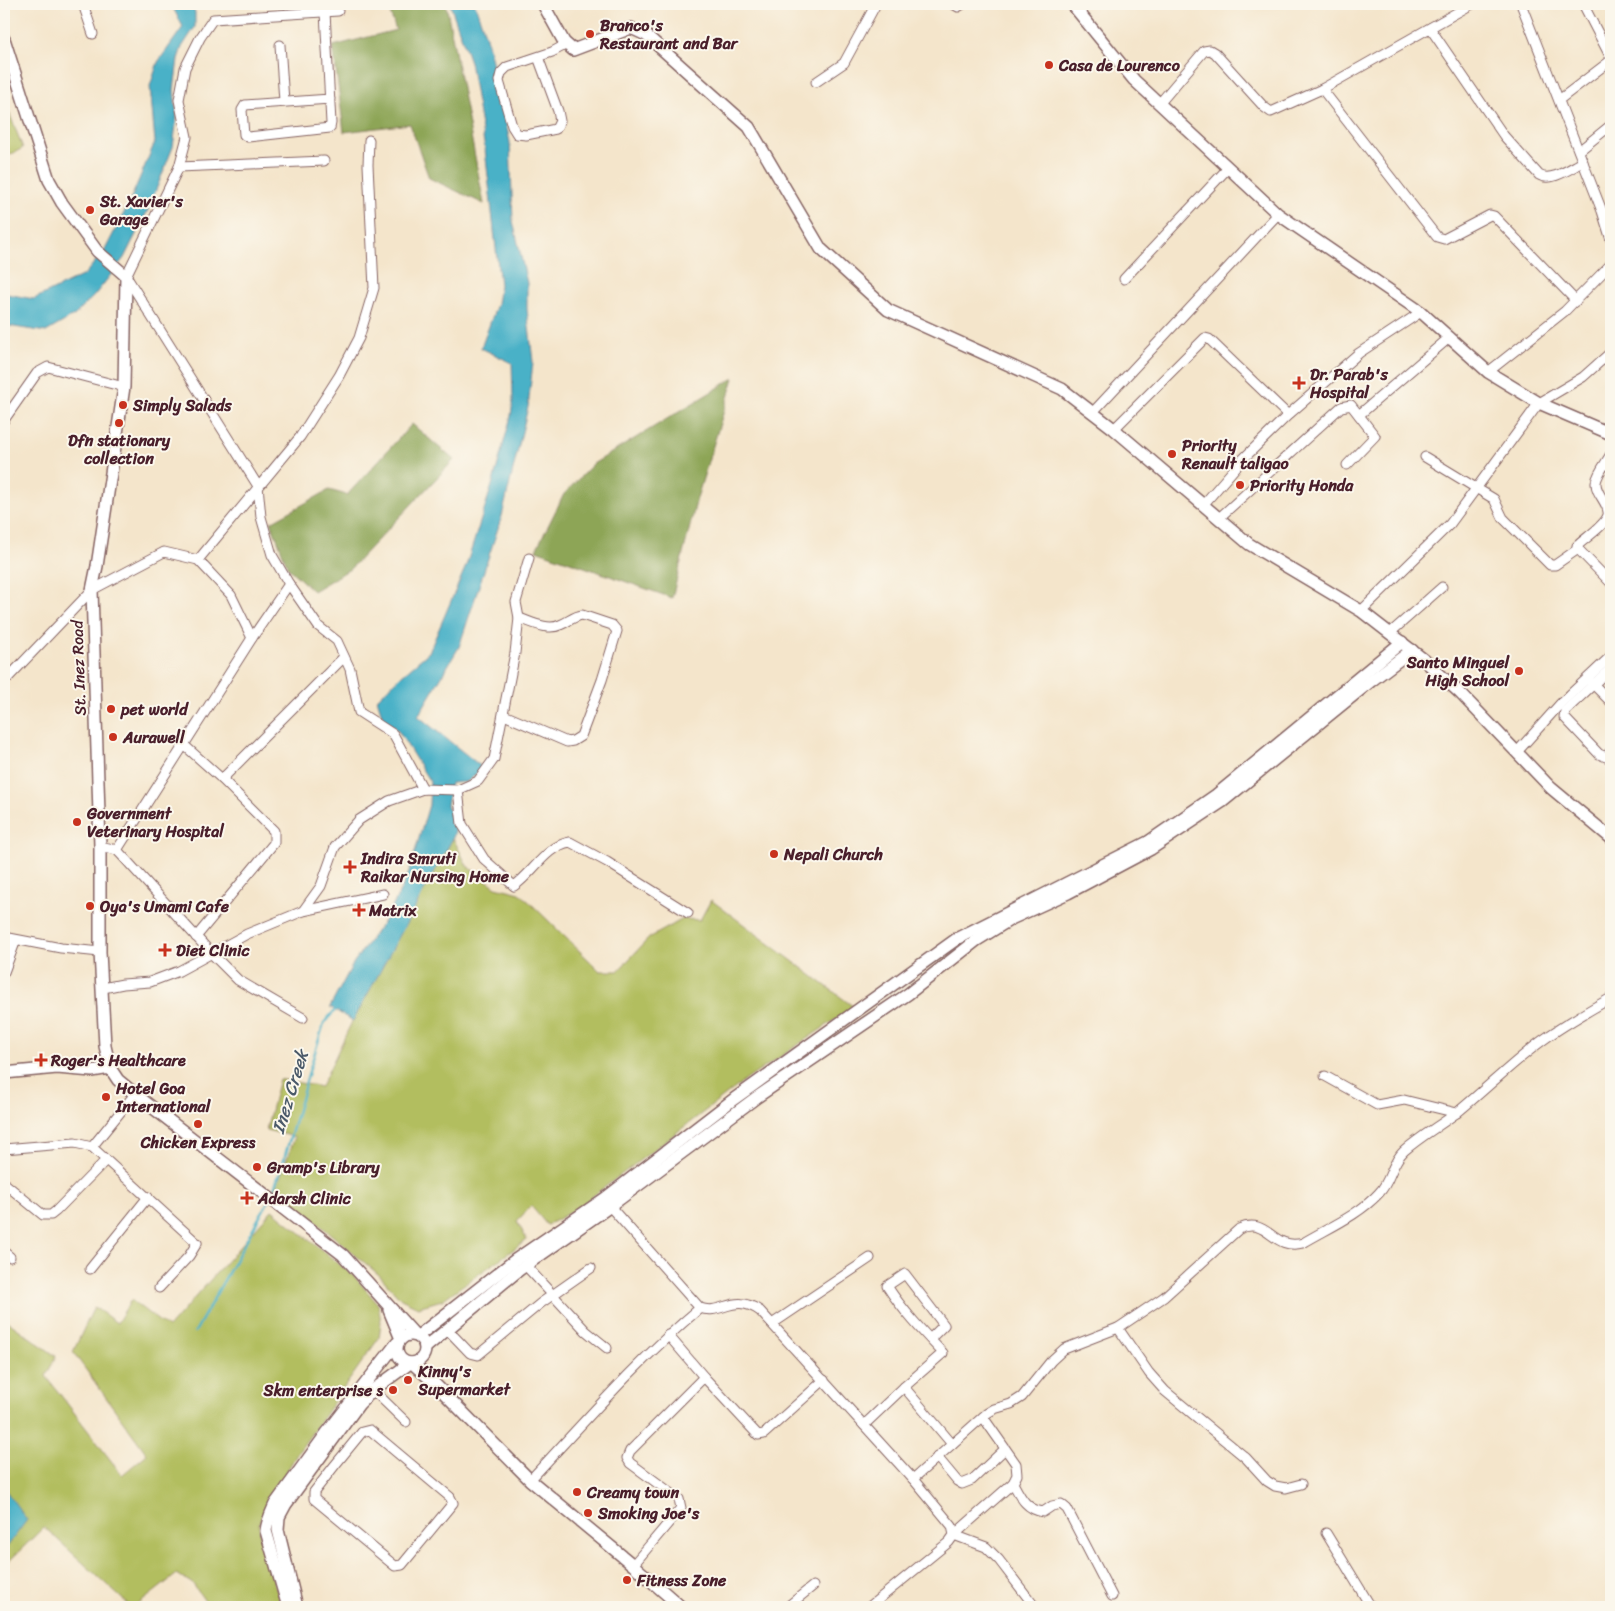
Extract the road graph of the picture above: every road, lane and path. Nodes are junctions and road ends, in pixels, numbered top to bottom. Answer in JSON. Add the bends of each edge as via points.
{"nodes":[{"id":1,"x":83,"y":4,"type":"edge"},
{"id":2,"x":543,"y":4,"type":"edge"},
{"id":3,"x":876,"y":4,"type":"edge"},
{"id":4,"x":953,"y":4,"type":"edge"},
{"id":5,"x":963,"y":4,"type":"edge"},
{"id":6,"x":1072,"y":4,"type":"edge"},
{"id":7,"x":1472,"y":4,"type":"edge"},
{"id":8,"x":1521,"y":4,"type":"edge"},
{"id":9,"x":1583,"y":4,"type":"edge"},
{"id":10,"x":338,"y":11,"type":"dead end"},
{"id":11,"x":325,"y":12,"type":"junction"},
{"id":12,"x":1430,"y":28,"type":"junction"},
{"id":13,"x":94,"y":34,"type":"dead end"},
{"id":14,"x":4,"y":39,"type":"edge"},
{"id":15,"x":567,"y":44,"type":"junction"},
{"id":16,"x":280,"y":45,"type":"dead end"},
{"id":17,"x":538,"y":57,"type":"junction"},
{"id":18,"x":816,"y":82,"type":"dead end"},
{"id":19,"x":1322,"y":89,"type":"junction"},
{"id":20,"x":330,"y":99,"type":"junction"},
{"id":21,"x":1559,"y":100,"type":"junction"},
{"id":22,"x":284,"y":101,"type":"junction"},
{"id":23,"x":1160,"y":104,"type":"junction"},
{"id":24,"x":1611,"y":125,"type":"edge"},
{"id":25,"x":369,"y":140,"type":"dead end"},
{"id":26,"x":1579,"y":151,"type":"junction"},
{"id":27,"x":324,"y":161,"type":"dead end"},
{"id":28,"x":1583,"y":162,"type":"junction"},
{"id":29,"x":179,"y":167,"type":"junction"},
{"id":30,"x":1228,"y":168,"type":"junction"},
{"id":31,"x":1611,"y":205,"type":"edge"},
{"id":32,"x":1602,"y":211,"type":"junction"},
{"id":33,"x":1278,"y":214,"type":"junction"},
{"id":34,"x":1611,"y":240,"type":"edge"},
{"id":35,"x":1611,"y":264,"type":"edge"},
{"id":36,"x":122,"y":274,"type":"junction"},
{"id":37,"x":1124,"y":279,"type":"dead end"},
{"id":38,"x":1576,"y":301,"type":"junction"},
{"id":39,"x":1422,"y":312,"type":"junction"},
{"id":40,"x":1450,"y":337,"type":"junction"},
{"id":41,"x":1611,"y":352,"type":"edge"},
{"id":42,"x":1488,"y":372,"type":"junction"},
{"id":43,"x":124,"y":387,"type":"junction"},
{"id":44,"x":1539,"y":403,"type":"junction"},
{"id":45,"x":1093,"y":412,"type":"junction"},
{"id":46,"x":1288,"y":415,"type":"junction"},
{"id":47,"x":1358,"y":415,"type":"junction"},
{"id":48,"x":4,"y":420,"type":"edge"},
{"id":49,"x":1114,"y":429,"type":"junction"},
{"id":50,"x":1611,"y":434,"type":"edge"},
{"id":51,"x":1611,"y":454,"type":"edge"},
{"id":52,"x":1425,"y":457,"type":"dead end"},
{"id":53,"x":1348,"y":465,"type":"dead end"},
{"id":54,"x":258,"y":486,"type":"junction"},
{"id":55,"x":1476,"y":489,"type":"junction"},
{"id":56,"x":1203,"y":505,"type":"junction"},
{"id":57,"x":1219,"y":518,"type":"junction"},
{"id":58,"x":1578,"y":549,"type":"junction"},
{"id":59,"x":529,"y":558,"type":"dead end"},
{"id":60,"x":198,"y":560,"type":"junction"},
{"id":61,"x":1611,"y":583,"type":"edge"},
{"id":62,"x":288,"y":584,"type":"junction"},
{"id":63,"x":1442,"y":587,"type":"dead end"},
{"id":64,"x":92,"y":590,"type":"junction"},
{"id":65,"x":1361,"y":611,"type":"junction"},
{"id":66,"x":518,"y":618,"type":"junction"},
{"id":67,"x":1390,"y":633,"type":"junction"},
{"id":68,"x":252,"y":638,"type":"junction"},
{"id":69,"x":1402,"y":642,"type":"junction"},
{"id":70,"x":1412,"y":650,"type":"junction"},
{"id":71,"x":1611,"y":656,"type":"edge"},
{"id":72,"x":344,"y":657,"type":"junction"},
{"id":73,"x":1611,"y":668,"type":"edge"},
{"id":74,"x":4,"y":682,"type":"edge"},
{"id":75,"x":1591,"y":682,"type":"junction"},
{"id":76,"x":1611,"y":702,"type":"edge"},
{"id":77,"x":504,"y":715,"type":"junction"},
{"id":78,"x":184,"y":745,"type":"junction"},
{"id":79,"x":1611,"y":751,"type":"edge"},
{"id":80,"x":1517,"y":752,"type":"junction"},
{"id":81,"x":222,"y":779,"type":"junction"},
{"id":82,"x":423,"y":789,"type":"junction"},
{"id":83,"x":458,"y":790,"type":"junction"},
{"id":84,"x":1611,"y":838,"type":"edge"},
{"id":85,"x":100,"y":846,"type":"junction"},
{"id":86,"x":117,"y":850,"type":"junction"},
{"id":87,"x":383,"y":894,"type":"dead end"},
{"id":88,"x":303,"y":911,"type":"junction"},
{"id":89,"x":688,"y":913,"type":"dead end"},
{"id":90,"x":4,"y":937,"type":"edge"},
{"id":91,"x":196,"y":937,"type":"junction"},
{"id":92,"x":16,"y":940,"type":"junction"},
{"id":93,"x":100,"y":952,"type":"junction"},
{"id":94,"x":212,"y":954,"type":"junction"},
{"id":95,"x":4,"y":972,"type":"edge"},
{"id":96,"x":103,"y":988,"type":"junction"},
{"id":97,"x":1611,"y":998,"type":"edge"},
{"id":98,"x":303,"y":1018,"type":"dead end"},
{"id":99,"x":110,"y":1068,"type":"junction"},
{"id":100,"x":4,"y":1073,"type":"edge"},
{"id":101,"x":1325,"y":1076,"type":"dead end"},
{"id":102,"x":135,"y":1094,"type":"junction"},
{"id":103,"x":1457,"y":1113,"type":"junction"},
{"id":104,"x":92,"y":1147,"type":"junction"},
{"id":105,"x":4,"y":1150,"type":"edge"},
{"id":106,"x":106,"y":1160,"type":"junction"},
{"id":107,"x":4,"y":1183,"type":"edge"},
{"id":108,"x":148,"y":1198,"type":"junction"},
{"id":109,"x":606,"y":1203,"type":"junction"},
{"id":110,"x":870,"y":1258,"type":"dead end"},
{"id":111,"x":526,"y":1266,"type":"junction"},
{"id":112,"x":591,"y":1268,"type":"dead end"},
{"id":113,"x":90,"y":1269,"type":"dead end"},
{"id":114,"x":159,"y":1288,"type":"dead end"},
{"id":115,"x":552,"y":1295,"type":"junction"},
{"id":116,"x":386,"y":1301,"type":"junction"},
{"id":117,"x":700,"y":1308,"type":"junction"},
{"id":118,"x":772,"y":1324,"type":"junction"},
{"id":119,"x":1118,"y":1328,"type":"junction"},
{"id":120,"x":447,"y":1329,"type":"junction"},
{"id":121,"x":417,"y":1335,"type":"junction"},
{"id":122,"x":668,"y":1335,"type":"junction"},
{"id":123,"x":930,"y":1339,"type":"junction"},
{"id":124,"x":399,"y":1341,"type":"junction"},
{"id":125,"x":607,"y":1348,"type":"dead end"},
{"id":126,"x":425,"y":1351,"type":"junction"},
{"id":127,"x":411,"y":1363,"type":"junction"},
{"id":128,"x":704,"y":1377,"type":"junction"},
{"id":129,"x":430,"y":1379,"type":"junction"},
{"id":130,"x":824,"y":1380,"type":"junction"},
{"id":131,"x":904,"y":1387,"type":"junction"},
{"id":132,"x":373,"y":1390,"type":"junction"},
{"id":133,"x":983,"y":1417,"type":"junction"},
{"id":134,"x":406,"y":1422,"type":"dead end"},
{"id":135,"x":864,"y":1425,"type":"junction"},
{"id":136,"x":952,"y":1444,"type":"junction"},
{"id":137,"x":1005,"y":1449,"type":"junction"},
{"id":138,"x":322,"y":1454,"type":"junction"},
{"id":139,"x":937,"y":1457,"type":"junction"},
{"id":140,"x":335,"y":1465,"type":"junction"},
{"id":141,"x":913,"y":1478,"type":"junction"},
{"id":142,"x":530,"y":1480,"type":"junction"},
{"id":143,"x":1013,"y":1483,"type":"junction"},
{"id":144,"x":1301,"y":1484,"type":"dead end"},
{"id":145,"x":1326,"y":1533,"type":"dead end"},
{"id":146,"x":954,"y":1534,"type":"junction"},
{"id":147,"x":633,"y":1565,"type":"junction"},
{"id":148,"x":813,"y":1586,"type":"dead end"},
{"id":149,"x":1112,"y":1596,"type":"dead end"},
{"id":150,"x":288,"y":1607,"type":"edge"},
{"id":151,"x":297,"y":1607,"type":"edge"},
{"id":152,"x":681,"y":1607,"type":"edge"},
{"id":153,"x":787,"y":1607,"type":"edge"},
{"id":154,"x":869,"y":1607,"type":"edge"},
{"id":155,"x":1035,"y":1607,"type":"edge"},
{"id":156,"x":1371,"y":1607,"type":"edge"}],
"edges":[{"from":1,"to":13,"type":"street"},
{"from":2,"to":15,"type":"street"},
{"from":3,"to":18,"type":"street","via":[[844,63]]},
{"from":4,"to":5,"type":"street","via":[[958,7]]},
{"from":6,"to":23,"type":"street","via":[[1134,80]]},
{"from":7,"to":12,"type":"street"},
{"from":8,"to":21,"type":"street"},
{"from":9,"to":21,"type":"street","via":[[1611,58]]},
{"from":10,"to":11,"type":"street"},
{"from":11,"to":20,"type":"street"},
{"from":11,"to":29,"type":"street","via":[[213,19],[185,68],[179,100],[187,137]]},
{"from":12,"to":19,"type":"street"},
{"from":12,"to":28,"type":"street","via":[[1504,136],[1539,175],[1551,177]]},
{"from":14,"to":36,"type":"street","via":[[50,180],[62,203],[97,251]]},
{"from":15,"to":17,"type":"street"},
{"from":15,"to":45,"type":"street","via":[[574,50],[631,28],[646,35],[749,127],[821,249],[888,310],[1062,389]]},
{"from":16,"to":22,"type":"street"},
{"from":17,"to":17,"type":"street","via":[[508,67],[501,73],[499,81],[517,134],[556,129],[560,121]]},
{"from":19,"to":23,"type":"street","via":[[1271,112],[1210,50],[1204,51]]},
{"from":19,"to":38,"type":"street","via":[[1437,237],[1444,239],[1490,215],[1494,216]]},
{"from":20,"to":22,"type":"street"},
{"from":20,"to":22,"type":"street","via":[[330,128],[246,137],[243,107]]},
{"from":21,"to":26,"type":"street"},
{"from":23,"to":30,"type":"street"},
{"from":24,"to":26,"type":"street"},
{"from":25,"to":54,"type":"street","via":[[374,288],[359,338],[300,437]]},
{"from":26,"to":28,"type":"street"},
{"from":27,"to":29,"type":"street"},
{"from":28,"to":32,"type":"street"},
{"from":29,"to":36,"type":"street"},
{"from":30,"to":33,"type":"street"},
{"from":30,"to":37,"type":"street"},
{"from":31,"to":32,"type":"street"},
{"from":32,"to":34,"type":"street"},
{"from":33,"to":39,"type":"street"},
{"from":33,"to":45,"type":"street"},
{"from":35,"to":38,"type":"street"},
{"from":36,"to":43,"type":"street","name":"St. Inez Road"},
{"from":36,"to":54,"type":"street"},
{"from":38,"to":42,"type":"street"},
{"from":39,"to":40,"type":"street"},
{"from":39,"to":46,"type":"street","via":[[1359,353]]},
{"from":40,"to":42,"type":"street"},
{"from":40,"to":47,"type":"street"},
{"from":41,"to":44,"type":"street","via":[[1583,377]]},
{"from":42,"to":44,"type":"street"},
{"from":43,"to":48,"type":"street","via":[[48,367],[38,373]]},
{"from":43,"to":64,"type":"street","name":"St. Inez Road"},
{"from":44,"to":50,"type":"street"},
{"from":44,"to":55,"type":"street"},
{"from":45,"to":49,"type":"street"},
{"from":46,"to":49,"type":"street","via":[[1205,338]]},
{"from":46,"to":56,"type":"street","via":[[1242,460]]},
{"from":47,"to":53,"type":"street","via":[[1375,436]]},
{"from":47,"to":57,"type":"street","via":[[1350,405],[1342,407]]},
{"from":49,"to":56,"type":"street"},
{"from":51,"to":58,"type":"street","via":[[1596,481],[1608,516],[1578,545]]},
{"from":52,"to":55,"type":"street"},
{"from":54,"to":60,"type":"street"},
{"from":54,"to":62,"type":"street","via":[[261,517],[272,555]]},
{"from":55,"to":58,"type":"street","via":[[1496,502],[1503,518],[1550,565]]},
{"from":55,"to":65,"type":"street","via":[[1450,524]]},
{"from":56,"to":57,"type":"street"},
{"from":57,"to":65,"type":"street","via":[[1250,544]]},
{"from":58,"to":61,"type":"street"},
{"from":59,"to":66,"type":"street","via":[[516,602]]},
{"from":60,"to":64,"type":"street","via":[[164,552]]},
{"from":60,"to":68,"type":"street","via":[[231,595]]},
{"from":62,"to":68,"type":"street"},
{"from":62,"to":72,"type":"street","via":[[318,626],[337,641]]},
{"from":63,"to":67,"type":"street"},
{"from":64,"to":74,"type":"street"},
{"from":64,"to":85,"type":"street","name":"St. Inez Road"},
{"from":65,"to":67,"type":"street"},
{"from":66,"to":77,"type":"street"},
{"from":66,"to":77,"type":"street","via":[[550,628],[582,615],[612,625],[617,631],[581,736],[566,742]]},
{"from":67,"to":69,"type":"street"},
{"from":68,"to":78,"type":"street"},
{"from":69,"to":70,"type":"street"},
{"from":69,"to":109,"type":"street","via":[[1216,794],[1148,842],[958,938],[734,1099]]},
{"from":70,"to":80,"type":"street","via":[[1460,693]]},
{"from":70,"to":109,"type":"street","via":[[1222,802],[1152,849],[1011,919],[977,940],[908,994]]},
{"from":71,"to":75,"type":"street"},
{"from":72,"to":81,"type":"street"},
{"from":72,"to":82,"type":"street","via":[[350,669],[359,712],[393,734]]},
{"from":73,"to":75,"type":"street"},
{"from":75,"to":76,"type":"street"},
{"from":75,"to":79,"type":"street","via":[[1564,716],[1599,754],[1606,756]]},
{"from":75,"to":80,"type":"street","via":[[1561,703]]},
{"from":77,"to":83,"type":"street","via":[[494,759],[478,781]]},
{"from":78,"to":81,"type":"street"},
{"from":78,"to":86,"type":"street"},
{"from":80,"to":84,"type":"street","via":[[1551,788]]},
{"from":81,"to":91,"type":"street","via":[[274,831],[274,843]]},
{"from":82,"to":83,"type":"street"},
{"from":82,"to":88,"type":"street","via":[[390,801],[359,820],[335,848],[321,886]]},
{"from":83,"to":89,"type":"street","via":[[462,824],[484,859],[514,886],[556,846],[570,842]]},
{"from":85,"to":86,"type":"street"},
{"from":85,"to":93,"type":"street","name":"St. Inez Road"},
{"from":86,"to":91,"type":"street"},
{"from":87,"to":88,"type":"street"},
{"from":88,"to":94,"type":"street","via":[[247,934]]},
{"from":90,"to":92,"type":"street"},
{"from":91,"to":94,"type":"street"},
{"from":92,"to":93,"type":"street"},
{"from":92,"to":95,"type":"street"},
{"from":93,"to":96,"type":"street","name":"St. Inez Road"},
{"from":94,"to":96,"type":"street","via":[[150,982]]},
{"from":94,"to":98,"type":"street","via":[[238,980]]},
{"from":96,"to":99,"type":"street","name":"St. Inez Road","via":[[105,1046]]},
{"from":97,"to":103,"type":"street","via":[[1542,1041]]},
{"from":99,"to":100,"type":"street"},
{"from":99,"to":102,"type":"street","via":[[118,1080]]},
{"from":101,"to":103,"type":"street","via":[[1377,1105],[1404,1100]]},
{"from":102,"to":104,"type":"street"},
{"from":102,"to":116,"type":"street","via":[[343,1255]]},
{"from":103,"to":119,"type":"street","via":[[1402,1153],[1380,1193],[1359,1210],[1294,1246],[1282,1243],[1258,1226],[1239,1229],[1164,1297]]},
{"from":104,"to":105,"type":"street","via":[[75,1143]]},
{"from":104,"to":106,"type":"street"},
{"from":106,"to":107,"type":"street","via":[[48,1216]]},
{"from":106,"to":108,"type":"street"},
{"from":108,"to":113,"type":"street"},
{"from":108,"to":114,"type":"street","via":[[197,1243]]},
{"from":109,"to":111,"type":"street"},
{"from":109,"to":117,"type":"street"},
{"from":109,"to":121,"type":"street","via":[[514,1260]]},
{"from":110,"to":118,"type":"street"},
{"from":111,"to":115,"type":"street"},
{"from":111,"to":120,"type":"street"},
{"from":112,"to":115,"type":"street"},
{"from":115,"to":120,"type":"street","via":[[478,1355],[470,1354]]},
{"from":115,"to":125,"type":"street"},
{"from":116,"to":121,"type":"street"},
{"from":116,"to":124,"type":"street"},
{"from":117,"to":118,"type":"street","via":[[706,1311],[740,1302],[750,1304]]},
{"from":117,"to":122,"type":"street"},
{"from":118,"to":130,"type":"street"},
{"from":119,"to":133,"type":"street","via":[[1064,1349],[1022,1397]]},
{"from":119,"to":144,"type":"street","via":[[1165,1391],[1246,1458],[1267,1480],[1286,1488]]},
{"from":120,"to":126,"type":"street"},
{"from":121,"to":124,"type":"street","via":[[409,1335]]},
{"from":121,"to":126,"type":"street"},
{"from":122,"to":128,"type":"street"},
{"from":122,"to":142,"type":"street"},
{"from":123,"to":123,"type":"street","via":[[898,1304],[887,1286],[905,1274],[944,1325]]},
{"from":123,"to":131,"type":"street","via":[[943,1353]]},
{"from":124,"to":127,"type":"street","via":[[398,1356]]},
{"from":124,"to":150,"type":"street","via":[[320,1442],[270,1514],[266,1532]]},
{"from":126,"to":127,"type":"street","via":[[418,1362]]},
{"from":126,"to":129,"type":"street"},
{"from":127,"to":129,"type":"street"},
{"from":127,"to":132,"type":"street"},
{"from":128,"to":130,"type":"street","via":[[758,1434],[764,1434]]},
{"from":128,"to":147,"type":"street","via":[[630,1451],[627,1458],[679,1499],[681,1508]]},
{"from":129,"to":142,"type":"street"},
{"from":130,"to":135,"type":"street"},
{"from":131,"to":135,"type":"street"},
{"from":131,"to":136,"type":"street"},
{"from":132,"to":134,"type":"street"},
{"from":132,"to":138,"type":"street"},
{"from":133,"to":136,"type":"street"},
{"from":133,"to":137,"type":"street"},
{"from":135,"to":141,"type":"street"},
{"from":136,"to":139,"type":"street"},
{"from":137,"to":139,"type":"street","via":[[972,1480],[962,1484]]},
{"from":137,"to":143,"type":"street","via":[[1016,1464],[1018,1475]]},
{"from":138,"to":140,"type":"street"},
{"from":138,"to":151,"type":"street","via":[[279,1517],[278,1530]]},
{"from":139,"to":141,"type":"street"},
{"from":140,"to":140,"type":"street","via":[[362,1432],[370,1430],[450,1497],[453,1503],[402,1565],[395,1566],[314,1500],[314,1492]]},
{"from":141,"to":146,"type":"street","via":[[952,1526]]},
{"from":142,"to":147,"type":"street"},
{"from":143,"to":146,"type":"street"},
{"from":143,"to":149,"type":"street","via":[[1022,1502],[1033,1510],[1043,1512],[1061,1504],[1067,1509]]},
{"from":145,"to":156,"type":"street"},
{"from":146,"to":154,"type":"street","via":[[949,1542]]},
{"from":146,"to":155,"type":"street","via":[[986,1548]]},
{"from":147,"to":152,"type":"street"},
{"from":148,"to":153,"type":"street"}]}
